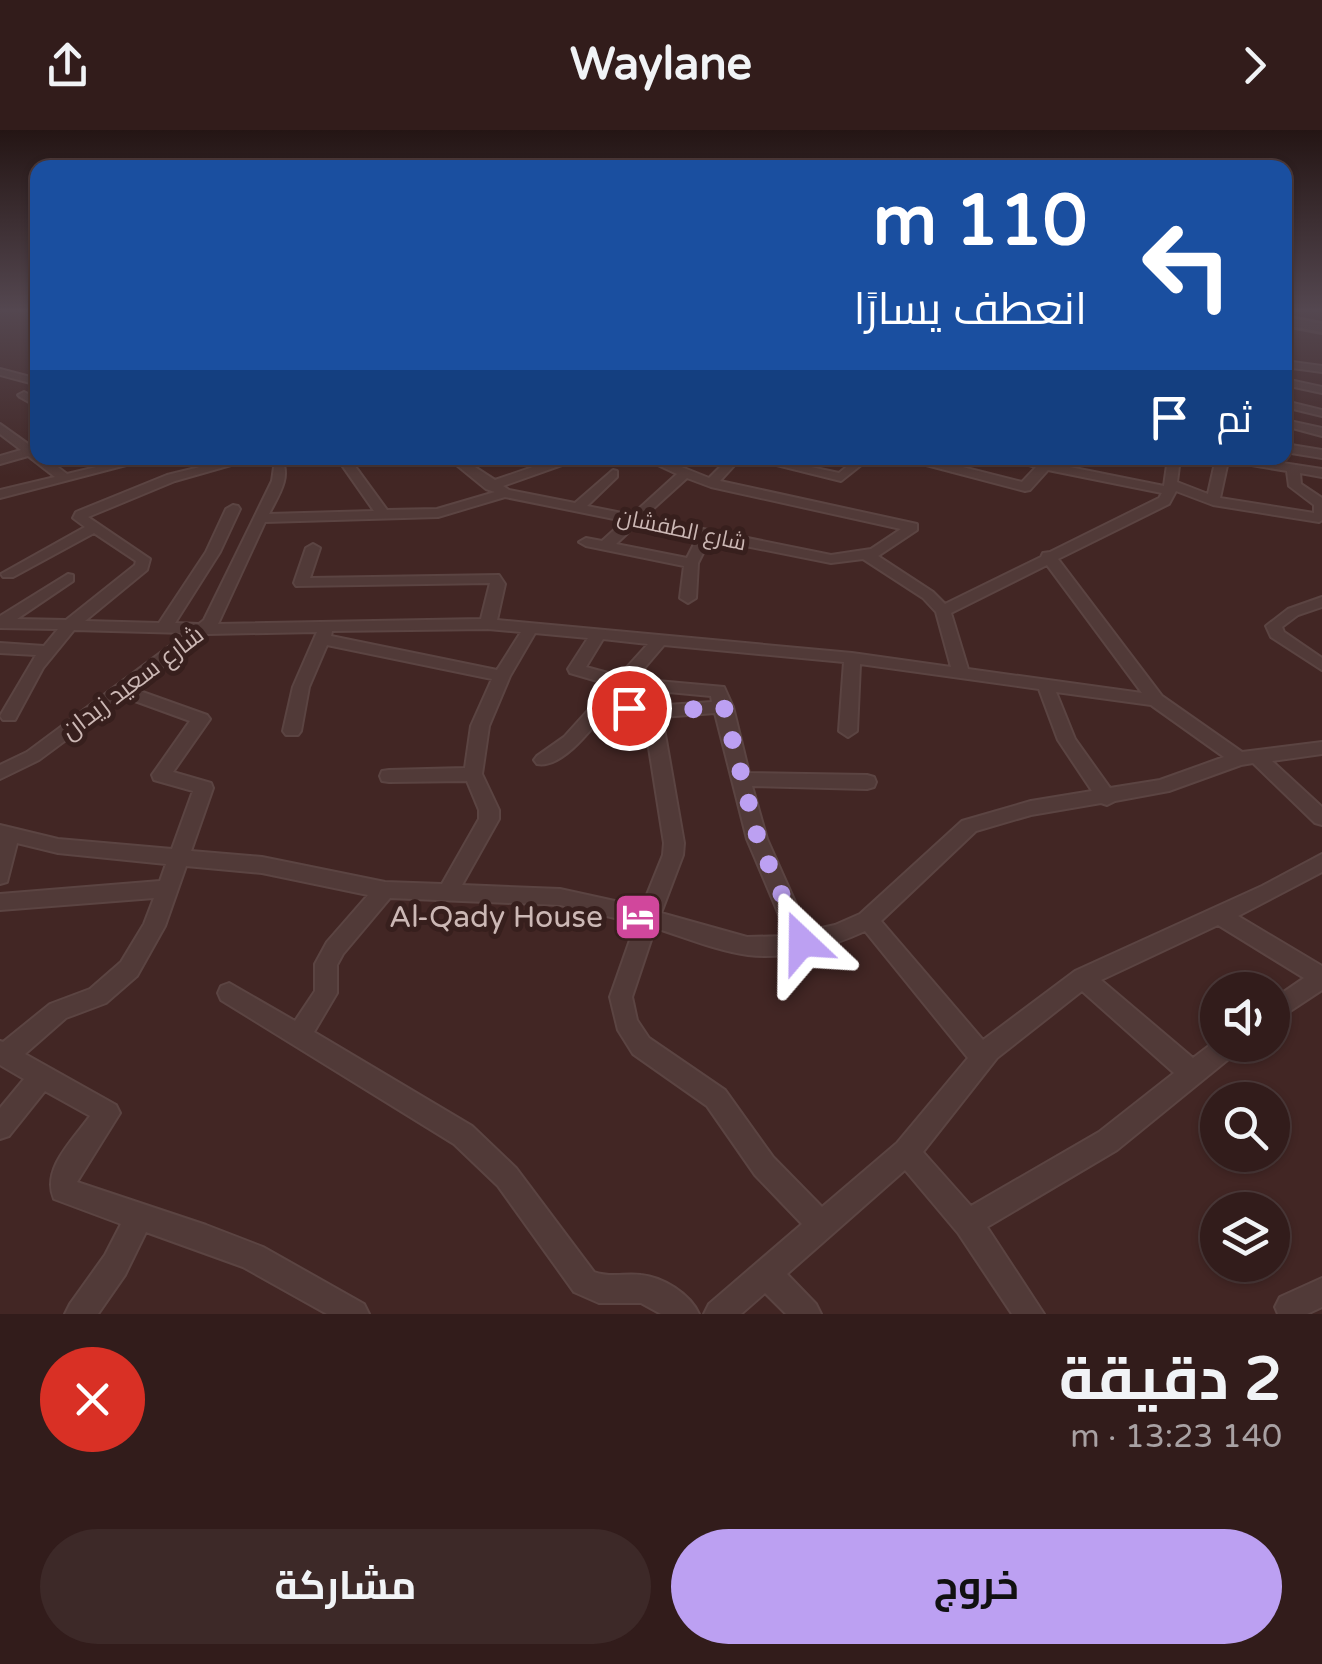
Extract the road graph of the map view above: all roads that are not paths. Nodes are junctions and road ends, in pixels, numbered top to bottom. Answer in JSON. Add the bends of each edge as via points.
{"nodes":[{"id":1,"x":0,"y":372,"type":"edge"},
{"id":2,"x":30,"y":380,"type":"edge"},
{"id":3,"x":1292,"y":384,"type":"edge"},
{"id":4,"x":1322,"y":390,"type":"edge"},
{"id":5,"x":24,"y":395,"type":"dead end"},
{"id":6,"x":30,"y":399,"type":"edge"},
{"id":7,"x":1292,"y":406,"type":"edge"},
{"id":8,"x":1322,"y":413,"type":"edge"},
{"id":9,"x":1292,"y":425,"type":"edge"},
{"id":10,"x":0,"y":428,"type":"edge"},
{"id":11,"x":1322,"y":432,"type":"edge"},
{"id":12,"x":1292,"y":449,"type":"edge"},
{"id":13,"x":28,"y":452,"type":"joint"},
{"id":14,"x":1322,"y":454,"type":"edge"},
{"id":15,"x":0,"y":460,"type":"edge"},
{"id":16,"x":46,"y":465,"type":"edge"},
{"id":17,"x":108,"y":465,"type":"edge"},
{"id":18,"x":222,"y":465,"type":"edge"},
{"id":19,"x":277,"y":465,"type":"edge"},
{"id":20,"x":348,"y":465,"type":"edge"},
{"id":21,"x":464,"y":465,"type":"edge"},
{"id":22,"x":540,"y":465,"type":"edge"},
{"id":23,"x":664,"y":465,"type":"edge"},
{"id":24,"x":728,"y":465,"type":"edge"},
{"id":25,"x":799,"y":465,"type":"edge"},
{"id":26,"x":857,"y":465,"type":"edge"},
{"id":27,"x":942,"y":465,"type":"edge"},
{"id":28,"x":1040,"y":465,"type":"edge"},
{"id":29,"x":1173,"y":465,"type":"edge"},
{"id":30,"x":1221,"y":465,"type":"edge"},
{"id":31,"x":1271,"y":465,"type":"edge"},
{"id":32,"x":1044,"y":466,"type":"junction"},
{"id":33,"x":1293,"y":469,"type":"junction"},
{"id":34,"x":1322,"y":473,"type":"edge"},
{"id":35,"x":613,"y":474,"type":"dead end"},
{"id":36,"x":684,"y":474,"type":"junction"},
{"id":37,"x":66,"y":480,"type":"junction"},
{"id":38,"x":711,"y":482,"type":"junction"},
{"id":39,"x":1171,"y":488,"type":"junction"},
{"id":40,"x":498,"y":489,"type":"junction"},
{"id":41,"x":0,"y":494,"type":"edge"},
{"id":42,"x":1213,"y":501,"type":"junction"},
{"id":43,"x":577,"y":508,"type":"junction"},
{"id":44,"x":233,"y":509,"type":"dead end"},
{"id":45,"x":382,"y":513,"type":"junction"},
{"id":46,"x":262,"y":518,"type":"junction"},
{"id":47,"x":632,"y":519,"type":"junction"},
{"id":48,"x":95,"y":528,"type":"junction"},
{"id":49,"x":706,"y":534,"type":"junction"},
{"id":50,"x":586,"y":542,"type":"dead end"},
{"id":51,"x":605,"y":546,"type":"junction"},
{"id":52,"x":313,"y":548,"type":"dead end"},
{"id":53,"x":868,"y":556,"type":"junction"},
{"id":54,"x":1048,"y":556,"type":"junction"},
{"id":55,"x":692,"y":562,"type":"junction"},
{"id":56,"x":8,"y":574,"type":"dead end"},
{"id":57,"x":68,"y":578,"type":"dead end"},
{"id":58,"x":688,"y":598,"type":"dead end"},
{"id":59,"x":1322,"y":602,"type":"edge"},
{"id":60,"x":943,"y":611,"type":"junction"},
{"id":61,"x":0,"y":623,"type":"edge"},
{"id":62,"x":488,"y":624,"type":"junction"},
{"id":63,"x":70,"y":625,"type":"junction"},
{"id":64,"x":164,"y":628,"type":"junction"},
{"id":65,"x":202,"y":629,"type":"junction"},
{"id":66,"x":530,"y":629,"type":"junction"},
{"id":67,"x":325,"y":632,"type":"junction"},
{"id":68,"x":598,"y":634,"type":"junction"},
{"id":69,"x":661,"y":639,"type":"junction"},
{"id":70,"x":0,"y":648,"type":"edge"},
{"id":71,"x":49,"y":651,"type":"junction"},
{"id":72,"x":852,"y":658,"type":"junction"},
{"id":73,"x":1322,"y":664,"type":"edge"},
{"id":74,"x":962,"y":674,"type":"junction"},
{"id":75,"x":502,"y":676,"type":"junction"},
{"id":76,"x":624,"y":683,"type":"junction"},
{"id":77,"x":1045,"y":684,"type":"junction"},
{"id":78,"x":122,"y":690,"type":"junction"},
{"id":79,"x":1156,"y":700,"type":"junction"},
{"id":80,"x":606,"y":704,"type":"junction"},
{"id":81,"x":724,"y":707,"type":"junction"},
{"id":82,"x":652,"y":712,"type":"junction"},
{"id":83,"x":9,"y":716,"type":"dead end"},
{"id":84,"x":292,"y":731,"type":"dead end"},
{"id":85,"x":848,"y":731,"type":"dead end"},
{"id":86,"x":1322,"y":748,"type":"edge"},
{"id":87,"x":1248,"y":758,"type":"junction"},
{"id":88,"x":543,"y":760,"type":"dead end"},
{"id":89,"x":0,"y":773,"type":"edge"},
{"id":90,"x":472,"y":774,"type":"junction"},
{"id":91,"x":389,"y":776,"type":"dead end"},
{"id":92,"x":739,"y":778,"type":"junction"},
{"id":93,"x":867,"y":782,"type":"dead end"},
{"id":94,"x":1107,"y":798,"type":"junction"},
{"id":95,"x":1322,"y":818,"type":"edge"},
{"id":96,"x":4,"y":834,"type":"edge"},
{"id":97,"x":179,"y":856,"type":"junction"},
{"id":98,"x":1322,"y":862,"type":"edge"},
{"id":99,"x":0,"y":876,"type":"edge"},
{"id":100,"x":166,"y":889,"type":"junction"},
{"id":101,"x":385,"y":890,"type":"junction"},
{"id":102,"x":448,"y":892,"type":"junction"},
{"id":103,"x":0,"y":902,"type":"edge"},
{"id":104,"x":1217,"y":914,"type":"junction"},
{"id":105,"x":650,"y":918,"type":"junction"},
{"id":106,"x":868,"y":920,"type":"junction"},
{"id":107,"x":802,"y":942,"type":"junction"},
{"id":108,"x":1322,"y":977,"type":"edge"},
{"id":109,"x":1083,"y":978,"type":"junction"},
{"id":110,"x":229,"y":994,"type":"dead end"},
{"id":111,"x":1290,"y":1000,"type":"edge"},
{"id":112,"x":300,"y":1034,"type":"junction"},
{"id":113,"x":4,"y":1053,"type":"edge"},
{"id":114,"x":983,"y":1058,"type":"junction"},
{"id":115,"x":1205,"y":1062,"type":"edge"},
{"id":116,"x":1191,"y":1072,"type":"junction"},
{"id":117,"x":42,"y":1076,"type":"junction"},
{"id":118,"x":0,"y":1127,"type":"edge"},
{"id":119,"x":906,"y":1152,"type":"junction"},
{"id":120,"x":138,"y":1218,"type":"junction"},
{"id":121,"x":968,"y":1223,"type":"junction"},
{"id":122,"x":821,"y":1225,"type":"junction"},
{"id":123,"x":766,"y":1273,"type":"junction"},
{"id":124,"x":1322,"y":1292,"type":"edge"},
{"id":125,"x":1290,"y":1306,"type":"dead end"},
{"id":126,"x":80,"y":1314,"type":"edge"},
{"id":127,"x":354,"y":1314,"type":"edge"},
{"id":128,"x":684,"y":1314,"type":"edge"},
{"id":129,"x":719,"y":1314,"type":"edge"},
{"id":130,"x":806,"y":1314,"type":"edge"},
{"id":131,"x":1029,"y":1314,"type":"edge"}],
"edges":[{"from":1,"to":2,"type":"street"},
{"from":3,"to":4,"type":"street"},
{"from":5,"to":6,"type":"street"},
{"from":7,"to":8,"type":"street"},
{"from":9,"to":11,"type":"street"},
{"from":10,"to":13,"type":"street"},
{"from":12,"to":14,"type":"street"},
{"from":13,"to":15,"type":"street"},
{"from":16,"to":37,"type":"street"},
{"from":17,"to":37,"type":"street"},
{"from":18,"to":48,"type":"street","via":[[81,515]]},
{"from":19,"to":46,"type":"street","name":"شارع سعيد زيدان","via":[[280,474]]},
{"from":20,"to":45,"type":"street"},
{"from":21,"to":40,"type":"street","name":"شارع الطفشان"},
{"from":22,"to":40,"type":"street"},
{"from":23,"to":36,"type":"street"},
{"from":24,"to":38,"type":"street"},
{"from":25,"to":26,"type":"street","via":[[841,477]]},
{"from":27,"to":32,"type":"street","via":[[1024,486]]},
{"from":28,"to":32,"type":"street"},
{"from":29,"to":39,"type":"street"},
{"from":30,"to":42,"type":"street"},
{"from":31,"to":33,"type":"street"},
{"from":32,"to":39,"type":"street"},
{"from":33,"to":34,"type":"street"},
{"from":33,"to":42,"type":"street","via":[[1294,486],[1321,503],[1314,519]]},
{"from":35,"to":43,"type":"street"},
{"from":36,"to":38,"type":"street"},
{"from":36,"to":47,"type":"street"},
{"from":37,"to":41,"type":"street"},
{"from":38,"to":53,"type":"street","via":[[912,527]]},
{"from":39,"to":42,"type":"street"},
{"from":39,"to":54,"type":"street","via":[[1151,508]]},
{"from":40,"to":43,"type":"street","name":"شارع الطفشان"},
{"from":40,"to":45,"type":"street","via":[[448,511]]},
{"from":43,"to":47,"type":"street","name":"شارع الطفشان"},
{"from":44,"to":64,"type":"street"},
{"from":45,"to":46,"type":"street"},
{"from":46,"to":65,"type":"street","name":"شارع سعيد زيدان","via":[[221,610]]},
{"from":47,"to":49,"type":"street","name":"شارع الطفشان"},
{"from":47,"to":51,"type":"street"},
{"from":48,"to":56,"type":"street"},
{"from":48,"to":63,"type":"street","via":[[144,563]]},
{"from":49,"to":53,"type":"street","name":"شارع الطفشان","via":[[830,559]]},
{"from":49,"to":55,"type":"street"},
{"from":50,"to":51,"type":"street"},
{"from":51,"to":55,"type":"street"},
{"from":52,"to":62,"type":"street","via":[[301,583],[494,578]]},
{"from":53,"to":60,"type":"street"},
{"from":54,"to":60,"type":"street"},
{"from":54,"to":79,"type":"street"},
{"from":55,"to":58,"type":"street"},
{"from":57,"to":61,"type":"street"},
{"from":59,"to":73,"type":"street","via":[[1274,626],[1276,634]]},
{"from":60,"to":74,"type":"street"},
{"from":61,"to":63,"type":"street"},
{"from":62,"to":66,"type":"street"},
{"from":62,"to":67,"type":"street"},
{"from":63,"to":64,"type":"street"},
{"from":63,"to":71,"type":"street"},
{"from":64,"to":65,"type":"street"},
{"from":65,"to":67,"type":"street"},
{"from":65,"to":78,"type":"street","name":"شارع سعيد زيدان"},
{"from":66,"to":68,"type":"street"},
{"from":66,"to":75,"type":"street"},
{"from":67,"to":75,"type":"street"},
{"from":67,"to":84,"type":"street","via":[[301,687]]},
{"from":68,"to":69,"type":"street"},
{"from":68,"to":76,"type":"street","via":[[576,669]]},
{"from":69,"to":72,"type":"street"},
{"from":69,"to":76,"type":"street"},
{"from":70,"to":71,"type":"street"},
{"from":71,"to":83,"type":"street"},
{"from":72,"to":74,"type":"street"},
{"from":72,"to":85,"type":"street"},
{"from":74,"to":77,"type":"street"},
{"from":75,"to":90,"type":"street","via":[[480,726]]},
{"from":76,"to":80,"type":"street"},
{"from":76,"to":81,"type":"street","via":[[714,689]]},
{"from":77,"to":79,"type":"street"},
{"from":77,"to":94,"type":"street","via":[[1067,740]]},
{"from":78,"to":89,"type":"street","name":"شارع سعيد زيدان"},
{"from":78,"to":97,"type":"street","via":[[201,719],[161,774],[204,788]]},
{"from":79,"to":87,"type":"street"},
{"from":80,"to":82,"type":"street"},
{"from":80,"to":88,"type":"street"},
{"from":81,"to":82,"type":"street"},
{"from":81,"to":92,"type":"street"},
{"from":82,"to":105,"type":"street","via":[[674,842]]},
{"from":86,"to":87,"type":"street"},
{"from":87,"to":94,"type":"street"},
{"from":87,"to":95,"type":"street"},
{"from":90,"to":91,"type":"street"},
{"from":90,"to":102,"type":"street","via":[[488,819]]},
{"from":92,"to":93,"type":"street"},
{"from":92,"to":107,"type":"street"},
{"from":94,"to":106,"type":"street","via":[[1031,808],[970,826]]},
{"from":96,"to":97,"type":"street","via":[[58,846]]},
{"from":96,"to":99,"type":"street"},
{"from":97,"to":100,"type":"street"},
{"from":97,"to":101,"type":"street"},
{"from":98,"to":104,"type":"street"},
{"from":100,"to":103,"type":"street"},
{"from":100,"to":113,"type":"street","via":[[129,968],[98,996],[58,1011]]},
{"from":101,"to":102,"type":"street"},
{"from":101,"to":112,"type":"street","via":[[334,948],[326,964],[326,993]]},
{"from":102,"to":105,"type":"street","via":[[560,897]]},
{"from":104,"to":108,"type":"street"},
{"from":104,"to":109,"type":"street"},
{"from":105,"to":107,"type":"street","via":[[747,946]]},
{"from":105,"to":122,"type":"street","via":[[622,997],[626,1023],[641,1046],[716,1098],[764,1166]]},
{"from":106,"to":107,"type":"street"},
{"from":106,"to":114,"type":"street"},
{"from":108,"to":111,"type":"street"},
{"from":109,"to":114,"type":"street"},
{"from":109,"to":116,"type":"street"},
{"from":110,"to":112,"type":"street"},
{"from":112,"to":128,"type":"street","via":[[462,1135],[507,1177],[584,1282],[596,1290],[658,1293]]},
{"from":113,"to":117,"type":"street"},
{"from":114,"to":119,"type":"street"},
{"from":115,"to":116,"type":"street"},
{"from":116,"to":121,"type":"street","via":[[1108,1142]]},
{"from":117,"to":118,"type":"street"},
{"from":117,"to":120,"type":"street","via":[[107,1113],[64,1174],[62,1190]]},
{"from":119,"to":121,"type":"street"},
{"from":119,"to":122,"type":"street"},
{"from":120,"to":126,"type":"street","via":[[116,1265]]},
{"from":120,"to":127,"type":"street","via":[[257,1258]]},
{"from":121,"to":131,"type":"street"},
{"from":122,"to":123,"type":"street"},
{"from":123,"to":129,"type":"street"},
{"from":123,"to":130,"type":"street"},
{"from":124,"to":125,"type":"street"}]}
